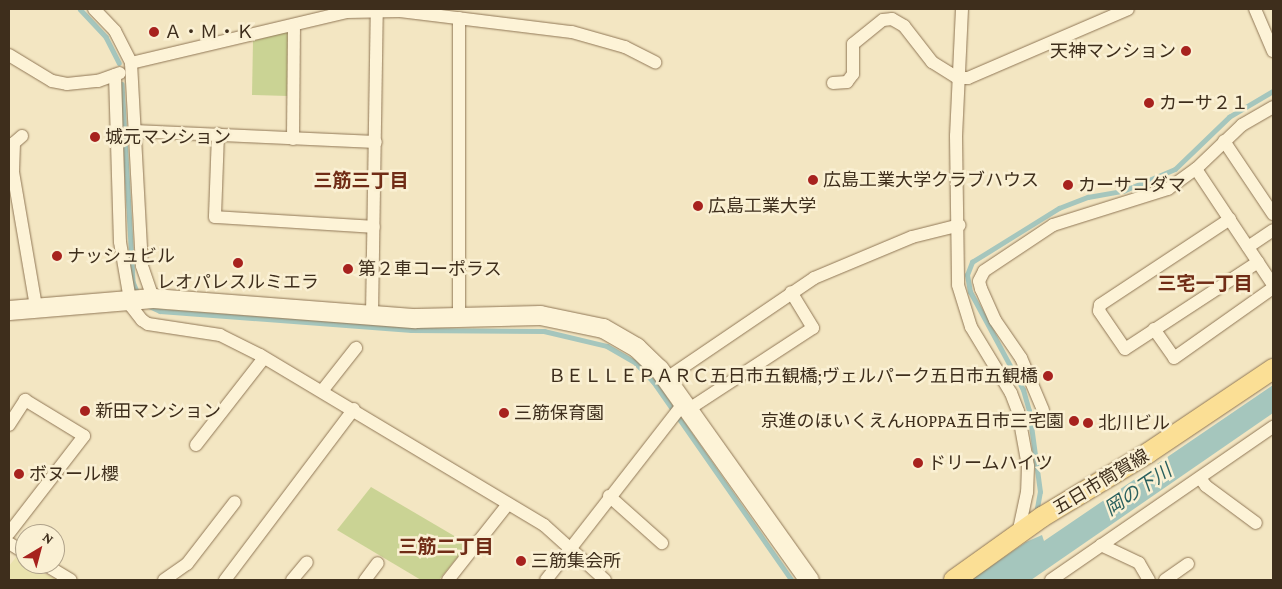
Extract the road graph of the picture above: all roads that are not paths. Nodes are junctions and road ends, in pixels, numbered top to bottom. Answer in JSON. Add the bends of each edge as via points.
{"nodes":[{"id":1,"x":94,"y":9,"type":"edge"},
{"id":2,"x":962,"y":9,"type":"edge"},
{"id":3,"x":1128,"y":9,"type":"edge"},
{"id":4,"x":1255,"y":9,"type":"edge"},
{"id":5,"x":377,"y":11,"type":"junction"},
{"id":6,"x":460,"y":18,"type":"junction"},
{"id":7,"x":294,"y":27,"type":"junction"},
{"id":8,"x":1273,"y":51,"type":"edge"},
{"id":9,"x":9,"y":55,"type":"edge"},
{"id":10,"x":655,"y":62,"type":"dead end"},
{"id":11,"x":132,"y":66,"type":"junction"},
{"id":12,"x":115,"y":76,"type":"junction"},
{"id":13,"x":958,"y":78,"type":"junction"},
{"id":14,"x":834,"y":83,"type":"dead end"},
{"id":15,"x":1273,"y":107,"type":"edge"},
{"id":16,"x":134,"y":131,"type":"junction"},
{"id":17,"x":218,"y":134,"type":"junction"},
{"id":18,"x":22,"y":136,"type":"dead end"},
{"id":19,"x":293,"y":139,"type":"junction"},
{"id":20,"x":1224,"y":141,"type":"junction"},
{"id":21,"x":376,"y":142,"type":"junction"},
{"id":22,"x":1196,"y":169,"type":"junction"},
{"id":23,"x":1273,"y":214,"type":"edge"},
{"id":24,"x":1230,"y":219,"type":"junction"},
{"id":25,"x":960,"y":225,"type":"junction"},
{"id":26,"x":374,"y":227,"type":"junction"},
{"id":27,"x":1273,"y":230,"type":"edge"},
{"id":28,"x":1248,"y":247,"type":"junction"},
{"id":29,"x":1258,"y":262,"type":"junction"},
{"id":30,"x":969,"y":283,"type":"junction"},
{"id":31,"x":1273,"y":285,"type":"edge"},
{"id":32,"x":1273,"y":288,"type":"edge"},
{"id":33,"x":791,"y":292,"type":"junction"},
{"id":34,"x":130,"y":297,"type":"junction"},
{"id":35,"x":151,"y":298,"type":"junction"},
{"id":36,"x":36,"y":306,"type":"junction"},
{"id":37,"x":9,"y":310,"type":"edge"},
{"id":38,"x":372,"y":315,"type":"junction"},
{"id":39,"x":459,"y":317,"type":"junction"},
{"id":40,"x":1154,"y":329,"type":"junction"},
{"id":41,"x":356,"y":348,"type":"dead end"},
{"id":42,"x":264,"y":358,"type":"junction"},
{"id":43,"x":1273,"y":368,"type":"edge"},
{"id":44,"x":666,"y":378,"type":"junction"},
{"id":45,"x":322,"y":390,"type":"junction"},
{"id":46,"x":685,"y":406,"type":"junction"},
{"id":47,"x":354,"y":409,"type":"junction"},
{"id":48,"x":1043,"y":410,"type":"dead end"},
{"id":49,"x":9,"y":425,"type":"edge"},
{"id":50,"x":1273,"y":427,"type":"edge"},
{"id":51,"x":196,"y":445,"type":"dead end"},
{"id":52,"x":1200,"y":478,"type":"junction"},
{"id":53,"x":609,"y":496,"type":"junction"},
{"id":54,"x":234,"y":502,"type":"dead end"},
{"id":55,"x":508,"y":504,"type":"junction"},
{"id":56,"x":1256,"y":523,"type":"dead end"},
{"id":57,"x":1021,"y":532,"type":"junction"},
{"id":58,"x":9,"y":533,"type":"edge"},
{"id":59,"x":662,"y":543,"type":"dead end"},
{"id":60,"x":1101,"y":546,"type":"junction"},
{"id":61,"x":571,"y":548,"type":"junction"},
{"id":62,"x":307,"y":562,"type":"dead end"},
{"id":63,"x":378,"y":563,"type":"dead end"},
{"id":64,"x":1188,"y":564,"type":"dead end"},
{"id":65,"x":164,"y":580,"type":"edge"},
{"id":66,"x":225,"y":580,"type":"edge"},
{"id":67,"x":292,"y":580,"type":"edge"},
{"id":68,"x":365,"y":580,"type":"edge"},
{"id":69,"x":448,"y":580,"type":"edge"},
{"id":70,"x":546,"y":580,"type":"edge"},
{"id":71,"x":604,"y":580,"type":"edge"},
{"id":72,"x":809,"y":580,"type":"edge"},
{"id":73,"x":954,"y":580,"type":"edge"},
{"id":74,"x":1051,"y":580,"type":"edge"},
{"id":75,"x":1148,"y":580,"type":"edge"},
{"id":76,"x":1166,"y":580,"type":"edge"}],
"edges":[{"from":1,"to":11,"type":"street","via":[[115,31]]},
{"from":2,"to":13,"type":"street"},
{"from":3,"to":13,"type":"street","via":[[968,78]]},
{"from":4,"to":8,"type":"street"},
{"from":5,"to":6,"type":"street"},
{"from":5,"to":7,"type":"street","via":[[346,12]]},
{"from":5,"to":21,"type":"street"},
{"from":6,"to":10,"type":"street","via":[[572,32],[625,48]]},
{"from":6,"to":39,"type":"street"},
{"from":7,"to":11,"type":"street"},
{"from":7,"to":19,"type":"street"},
{"from":9,"to":12,"type":"street","via":[[52,81],[67,84]]},
{"from":11,"to":12,"type":"street"},
{"from":11,"to":16,"type":"street"},
{"from":12,"to":34,"type":"street","via":[[120,242]]},
{"from":13,"to":14,"type":"street","via":[[932,62],[904,26],[892,19],[883,20],[860,36],[853,44],[853,74],[842,84]]},
{"from":13,"to":25,"type":"street","via":[[956,136]]},
{"from":15,"to":20,"type":"street","via":[[1256,115]]},
{"from":16,"to":17,"type":"street"},
{"from":16,"to":35,"type":"street","via":[[142,266]]},
{"from":17,"to":19,"type":"street"},
{"from":17,"to":26,"type":"street","via":[[215,217]]},
{"from":18,"to":36,"type":"street","via":[[14,143],[12,172]]},
{"from":19,"to":21,"type":"street"},
{"from":20,"to":22,"type":"street"},
{"from":20,"to":23,"type":"street"},
{"from":21,"to":26,"type":"street"},
{"from":22,"to":24,"type":"street"},
{"from":22,"to":30,"type":"street","via":[[1168,189],[1053,225],[990,265]]},
{"from":24,"to":28,"type":"street"},
{"from":24,"to":40,"type":"street","via":[[1100,305],[1099,311],[1125,348]]},
{"from":25,"to":30,"type":"street"},
{"from":25,"to":33,"type":"street","via":[[856,258]]},
{"from":26,"to":38,"type":"street"},
{"from":27,"to":28,"type":"street"},
{"from":28,"to":29,"type":"street"},
{"from":29,"to":31,"type":"street"},
{"from":29,"to":40,"type":"street"},
{"from":30,"to":48,"type":"street","via":[[1021,358]]},
{"from":30,"to":57,"type":"street","via":[[971,327],[1011,393],[1018,411],[1028,466]]},
{"from":32,"to":40,"type":"street","via":[[1174,358]]},
{"from":33,"to":44,"type":"street"},
{"from":33,"to":46,"type":"street","via":[[813,328]]},
{"from":34,"to":35,"type":"street"},
{"from":34,"to":36,"type":"street"},
{"from":34,"to":42,"type":"street","via":[[136,314],[148,324],[220,335]]},
{"from":35,"to":38,"type":"street"},
{"from":36,"to":37,"type":"street"},
{"from":38,"to":39,"type":"street"},
{"from":39,"to":44,"type":"street","via":[[540,315],[589,323],[636,347]]},
{"from":41,"to":45,"type":"street"},
{"from":42,"to":45,"type":"street"},
{"from":42,"to":51,"type":"street"},
{"from":43,"to":57,"type":"main road","name":"五日市筒賀線","via":[[1148,453]]},
{"from":44,"to":46,"type":"street"},
{"from":45,"to":47,"type":"street"},
{"from":46,"to":53,"type":"street","via":[[669,420]]},
{"from":46,"to":72,"type":"street"},
{"from":47,"to":55,"type":"street"},
{"from":47,"to":66,"type":"street"},
{"from":49,"to":58,"type":"street","via":[[25,400],[84,436]]},
{"from":50,"to":52,"type":"street"},
{"from":52,"to":56,"type":"street"},
{"from":52,"to":60,"type":"street"},
{"from":53,"to":59,"type":"street"},
{"from":53,"to":61,"type":"street"},
{"from":54,"to":65,"type":"street","via":[[187,564]]},
{"from":55,"to":61,"type":"street","via":[[544,525]]},
{"from":55,"to":69,"type":"street"},
{"from":57,"to":73,"type":"main road","name":"五日市筒賀線"},
{"from":60,"to":74,"type":"street"},
{"from":60,"to":75,"type":"street","via":[[1139,563]]},
{"from":61,"to":70,"type":"street"},
{"from":61,"to":71,"type":"street"},
{"from":62,"to":67,"type":"street"},
{"from":63,"to":68,"type":"street"},
{"from":64,"to":76,"type":"street"}]}
